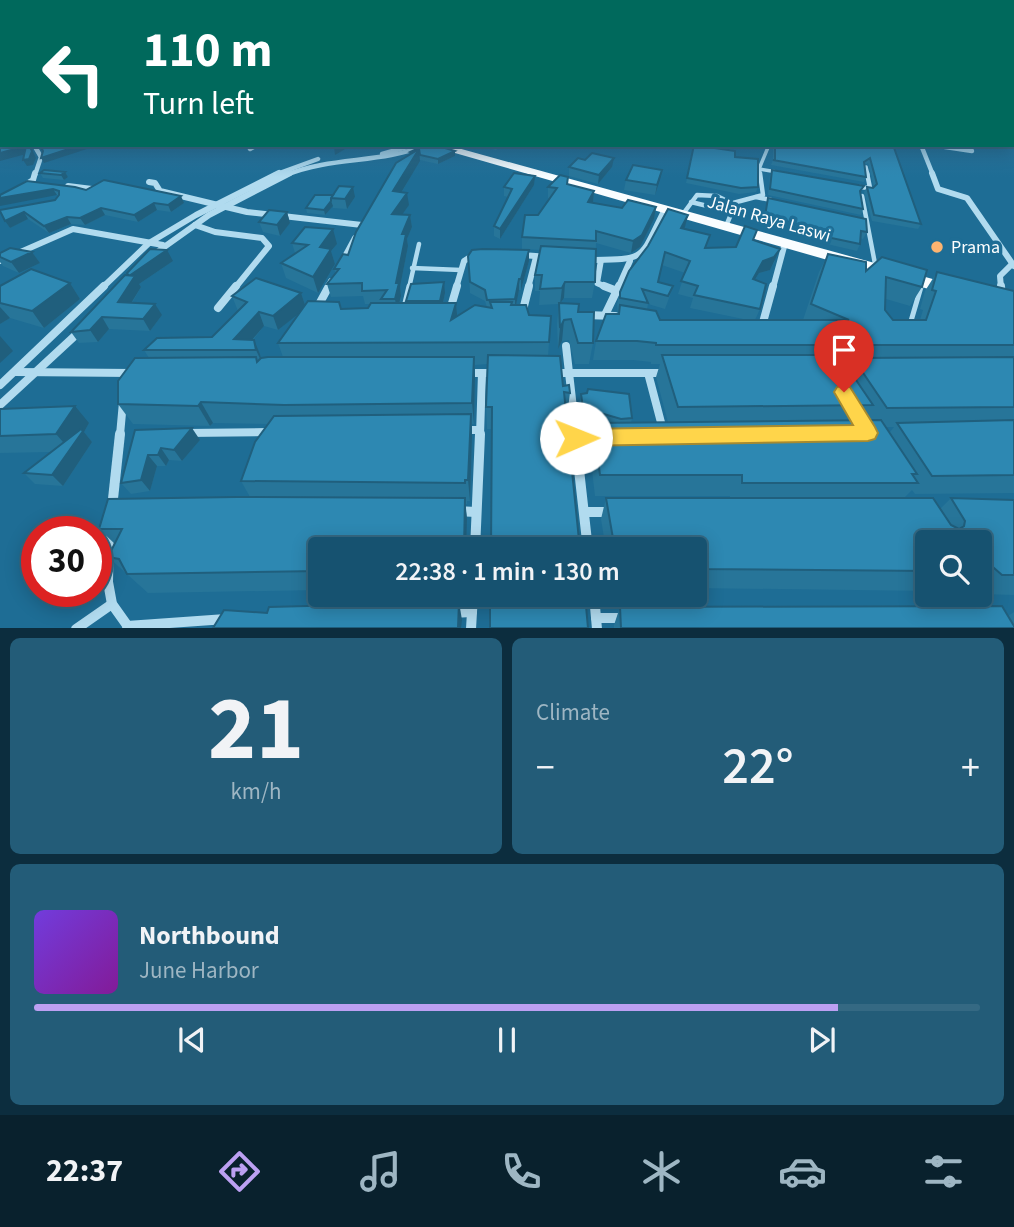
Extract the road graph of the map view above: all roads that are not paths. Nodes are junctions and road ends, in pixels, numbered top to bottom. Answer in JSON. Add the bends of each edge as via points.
{"nodes":[{"id":1,"x":35,"y":147,"type":"edge"},
{"id":2,"x":254,"y":147,"type":"edge"},
{"id":3,"x":408,"y":147,"type":"edge"},
{"id":4,"x":422,"y":147,"type":"edge"},
{"id":5,"x":440,"y":147,"type":"edge"},
{"id":6,"x":768,"y":147,"type":"edge"},
{"id":7,"x":922,"y":147,"type":"edge"},
{"id":8,"x":945,"y":147,"type":"edge"},
{"id":9,"x":250,"y":149,"type":"dead end"},
{"id":10,"x":972,"y":151,"type":"dead end"},
{"id":11,"x":402,"y":156,"type":"junction"},
{"id":12,"x":397,"y":166,"type":"edge"},
{"id":13,"x":866,"y":167,"type":"edge"},
{"id":14,"x":760,"y":169,"type":"junction"},
{"id":15,"x":786,"y":174,"type":"edge"},
{"id":16,"x":149,"y":181,"type":"dead end"},
{"id":17,"x":29,"y":182,"type":"junction"},
{"id":18,"x":42,"y":184,"type":"edge"},
{"id":19,"x":55,"y":185,"type":"edge"},
{"id":20,"x":854,"y":186,"type":"edge"},
{"id":21,"x":19,"y":188,"type":"edge"},
{"id":22,"x":92,"y":189,"type":"edge"},
{"id":23,"x":862,"y":196,"type":"edge"},
{"id":24,"x":756,"y":197,"type":"junction"},
{"id":25,"x":781,"y":202,"type":"edge"},
{"id":26,"x":733,"y":203,"type":"junction"},
{"id":27,"x":216,"y":204,"type":"junction"},
{"id":28,"x":225,"y":207,"type":"junction"},
{"id":29,"x":687,"y":208,"type":"junction"},
{"id":30,"x":665,"y":209,"type":"junction"},
{"id":31,"x":855,"y":218,"type":"edge"},
{"id":32,"x":729,"y":219,"type":"junction"},
{"id":33,"x":867,"y":221,"type":"junction"},
{"id":34,"x":195,"y":225,"type":"junction"},
{"id":35,"x":149,"y":243,"type":"junction"},
{"id":36,"x":785,"y":243,"type":"junction"},
{"id":37,"x":419,"y":244,"type":"dead end"},
{"id":38,"x":163,"y":245,"type":"junction"},
{"id":39,"x":482,"y":253,"type":"edge"},
{"id":40,"x":513,"y":255,"type":"edge"},
{"id":41,"x":536,"y":257,"type":"junction"},
{"id":42,"x":562,"y":258,"type":"edge"},
{"id":43,"x":575,"y":259,"type":"edge"},
{"id":44,"x":601,"y":260,"type":"junction"},
{"id":45,"x":0,"y":261,"type":"edge"},
{"id":46,"x":630,"y":261,"type":"junction"},
{"id":47,"x":143,"y":264,"type":"edge"},
{"id":48,"x":1013,"y":265,"type":"edge"},
{"id":49,"x":412,"y":268,"type":"junction"},
{"id":50,"x":876,"y":269,"type":"junction"},
{"id":51,"x":461,"y":270,"type":"junction"},
{"id":52,"x":922,"y":282,"type":"junction"},
{"id":53,"x":617,"y":291,"type":"junction"},
{"id":54,"x":962,"y":292,"type":"edge"},
{"id":55,"x":1001,"y":302,"type":"edge"},
{"id":56,"x":218,"y":308,"type":"dead end"},
{"id":57,"x":574,"y":315,"type":"edge"},
{"id":58,"x":605,"y":315,"type":"junction"},
{"id":59,"x":325,"y":316,"type":"edge"},
{"id":60,"x":534,"y":317,"type":"edge"},
{"id":61,"x":509,"y":318,"type":"edge"},
{"id":62,"x":521,"y":318,"type":"junction"},
{"id":63,"x":627,"y":318,"type":"edge"},
{"id":64,"x":401,"y":320,"type":"edge"},
{"id":65,"x":448,"y":320,"type":"edge"},
{"id":66,"x":911,"y":321,"type":"edge"},
{"id":67,"x":83,"y":327,"type":"edge"},
{"id":68,"x":757,"y":331,"type":"edge"},
{"id":69,"x":566,"y":346,"type":"dead end"},
{"id":70,"x":15,"y":372,"type":"junction"},
{"id":71,"x":125,"y":373,"type":"junction"},
{"id":72,"x":138,"y":373,"type":"edge"},
{"id":73,"x":454,"y":373,"type":"edge"},
{"id":74,"x":482,"y":373,"type":"junction"},
{"id":75,"x":507,"y":373,"type":"edge"},
{"id":76,"x":544,"y":373,"type":"edge"},
{"id":77,"x":568,"y":373,"type":"junction"},
{"id":78,"x":649,"y":373,"type":"junction"},
{"id":79,"x":675,"y":373,"type":"edge"},
{"id":80,"x":35,"y":374,"type":"junction"},
{"id":81,"x":0,"y":385,"type":"edge"},
{"id":82,"x":0,"y":405,"type":"edge"},
{"id":83,"x":454,"y":430,"type":"edge"},
{"id":84,"x":480,"y":430,"type":"junction"},
{"id":85,"x":270,"y":432,"type":"junction"},
{"id":86,"x":283,"y":432,"type":"edge"},
{"id":87,"x":176,"y":433,"type":"edge"},
{"id":88,"x":122,"y":434,"type":"junction"},
{"id":89,"x":135,"y":434,"type":"edge"},
{"id":90,"x":665,"y":436,"type":"junction"},
{"id":91,"x":678,"y":436,"type":"edge"},
{"id":92,"x":614,"y":437,"type":"edge"},
{"id":93,"x":652,"y":437,"type":"edge"},
{"id":94,"x":576,"y":438,"type":"junction"},
{"id":95,"x":265,"y":442,"type":"edge"},
{"id":96,"x":449,"y":512,"type":"edge"},
{"id":97,"x":476,"y":512,"type":"junction"},
{"id":98,"x":584,"y":512,"type":"junction"},
{"id":99,"x":625,"y":512,"type":"edge"},
{"id":100,"x":112,"y":513,"type":"junction"},
{"id":101,"x":124,"y":513,"type":"edge"},
{"id":102,"x":112,"y":516,"type":"edge"},
{"id":103,"x":475,"y":537,"type":"edge"},
{"id":104,"x":587,"y":537,"type":"edge"},
{"id":105,"x":112,"y":604,"type":"edge"},
{"id":106,"x":108,"y":607,"type":"edge"},
{"id":107,"x":472,"y":607,"type":"edge"},
{"id":108,"x":977,"y":607,"type":"edge"},
{"id":109,"x":472,"y":612,"type":"junction"},
{"id":110,"x":444,"y":613,"type":"edge"},
{"id":111,"x":965,"y":616,"type":"edge"},
{"id":112,"x":985,"y":616,"type":"junction"},
{"id":113,"x":637,"y":618,"type":"edge"},
{"id":114,"x":236,"y":619,"type":"edge"},
{"id":115,"x":597,"y":623,"type":"edge"},
{"id":116,"x":128,"y":627,"type":"edge"},
{"id":117,"x":76,"y":628,"type":"edge"},
{"id":118,"x":471,"y":628,"type":"edge"},
{"id":119,"x":987,"y":628,"type":"edge"}],
"edges":[{"from":1,"to":17,"type":"street","via":[[41,158]]},
{"from":2,"to":9,"type":"street"},
{"from":3,"to":27,"type":"street","via":[[299,164]]},
{"from":4,"to":11,"type":"street"},
{"from":5,"to":30,"type":"main road","name":"Jalan Raya Laswi"},
{"from":6,"to":14,"type":"lane"},
{"from":7,"to":48,"type":"street","via":[[937,188],[967,198]]},
{"from":8,"to":10,"type":"street"},
{"from":11,"to":12,"type":"street"},
{"from":11,"to":28,"type":"street","via":[[306,167]]},
{"from":13,"to":20,"type":"lane","via":[[870,188]]},
{"from":14,"to":15,"type":"lane"},
{"from":14,"to":24,"type":"lane","via":[[763,194]]},
{"from":16,"to":27,"type":"street","via":[[160,191]]},
{"from":17,"to":18,"type":"street"},
{"from":17,"to":21,"type":"street"},
{"from":19,"to":22,"type":"street"},
{"from":23,"to":33,"type":"lane"},
{"from":24,"to":25,"type":"lane"},
{"from":24,"to":26,"type":"lane"},
{"from":26,"to":29,"type":"lane","via":[[700,194]]},
{"from":26,"to":32,"type":"lane"},
{"from":27,"to":28,"type":"street"},
{"from":27,"to":35,"type":"street"},
{"from":28,"to":34,"type":"street"},
{"from":28,"to":59,"type":"street","via":[[266,216],[364,222],[313,314]]},
{"from":29,"to":30,"type":"main road","name":"Jalan Raya Laswi"},
{"from":29,"to":32,"type":"main road","name":"Jalan Raya Laswi"},
{"from":30,"to":46,"type":"street","via":[[643,251]]},
{"from":31,"to":33,"type":"lane"},
{"from":32,"to":36,"type":"main road","name":"Jalan Raya Laswi"},
{"from":33,"to":50,"type":"lane"},
{"from":34,"to":38,"type":"street"},
{"from":34,"to":56,"type":"street","via":[[262,238],[269,246]]},
{"from":35,"to":38,"type":"street"},
{"from":35,"to":45,"type":"street","via":[[76,228]]},
{"from":35,"to":70,"type":"street"},
{"from":36,"to":50,"type":"main road","name":"Jalan Raya Laswi"},
{"from":36,"to":68,"type":"street","via":[[766,319]]},
{"from":37,"to":49,"type":"lane"},
{"from":38,"to":47,"type":"street"},
{"from":39,"to":51,"type":"street","via":[[466,258]]},
{"from":40,"to":41,"type":"street"},
{"from":41,"to":42,"type":"street"},
{"from":41,"to":62,"type":"street"},
{"from":43,"to":44,"type":"street"},
{"from":44,"to":46,"type":"street"},
{"from":44,"to":53,"type":"street","via":[[597,284]]},
{"from":46,"to":53,"type":"street"},
{"from":48,"to":55,"type":"street","via":[[1000,276]]},
{"from":49,"to":51,"type":"lane"},
{"from":49,"to":64,"type":"lane"},
{"from":50,"to":52,"type":"main road","name":"Jalan Raya Laswi"},
{"from":51,"to":65,"type":"street"},
{"from":52,"to":54,"type":"main road","name":"Jalan Raya Laswi"},
{"from":52,"to":66,"type":"lane"},
{"from":53,"to":58,"type":"street"},
{"from":57,"to":58,"type":"street"},
{"from":58,"to":63,"type":"street"},
{"from":60,"to":62,"type":"street"},
{"from":61,"to":62,"type":"street"},
{"from":67,"to":80,"type":"street"},
{"from":69,"to":77,"type":"street"},
{"from":70,"to":80,"type":"street"},
{"from":70,"to":81,"type":"street"},
{"from":71,"to":72,"type":"street"},
{"from":71,"to":80,"type":"street"},
{"from":71,"to":88,"type":"street"},
{"from":73,"to":74,"type":"street"},
{"from":74,"to":75,"type":"street"},
{"from":74,"to":84,"type":"street"},
{"from":76,"to":77,"type":"street"},
{"from":77,"to":78,"type":"street"},
{"from":77,"to":94,"type":"street"},
{"from":78,"to":79,"type":"street"},
{"from":78,"to":90,"type":"street"},
{"from":80,"to":82,"type":"street"},
{"from":83,"to":84,"type":"street"},
{"from":84,"to":97,"type":"street"},
{"from":85,"to":86,"type":"street"},
{"from":85,"to":87,"type":"street"},
{"from":85,"to":95,"type":"street"},
{"from":88,"to":89,"type":"street"},
{"from":88,"to":100,"type":"street"},
{"from":90,"to":91,"type":"street"},
{"from":90,"to":93,"type":"street"},
{"from":92,"to":94,"type":"street"},
{"from":94,"to":98,"type":"street"},
{"from":96,"to":97,"type":"street"},
{"from":97,"to":103,"type":"street"},
{"from":98,"to":99,"type":"street"},
{"from":98,"to":104,"type":"street"},
{"from":100,"to":101,"type":"street"},
{"from":100,"to":102,"type":"street"},
{"from":105,"to":116,"type":"street"},
{"from":106,"to":117,"type":"street"},
{"from":107,"to":109,"type":"street"},
{"from":108,"to":112,"type":"street"},
{"from":109,"to":110,"type":"street"},
{"from":109,"to":118,"type":"street"},
{"from":111,"to":112,"type":"street"},
{"from":112,"to":119,"type":"street"},
{"from":113,"to":115,"type":"street"},
{"from":114,"to":116,"type":"street"}]}
